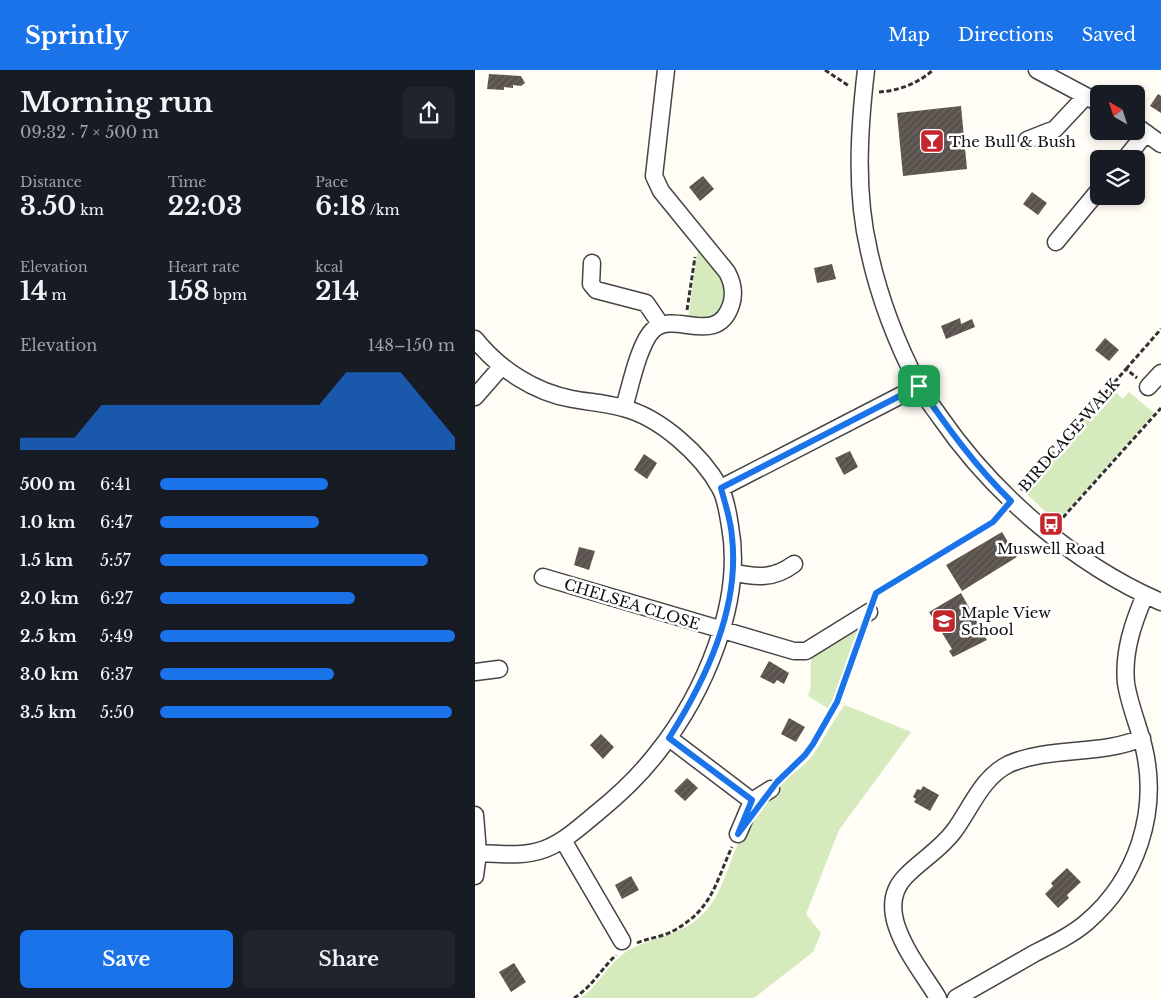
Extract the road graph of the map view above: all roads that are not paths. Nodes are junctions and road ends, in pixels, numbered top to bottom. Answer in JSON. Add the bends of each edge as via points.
{"nodes":[{"id":1,"x":666,"y":70,"type":"edge"},
{"id":2,"x":866,"y":70,"type":"edge"},
{"id":3,"x":1037,"y":70,"type":"edge"},
{"id":4,"x":1090,"y":97,"type":"edge"},
{"id":5,"x":1090,"y":101,"type":"edge"},
{"id":6,"x":1145,"y":132,"type":"edge"},
{"id":7,"x":1027,"y":140,"type":"dead end"},
{"id":8,"x":1161,"y":144,"type":"edge"},
{"id":9,"x":1090,"y":201,"type":"edge"},
{"id":10,"x":1056,"y":242,"type":"dead end"},
{"id":11,"x":592,"y":263,"type":"dead end"},
{"id":12,"x":661,"y":325,"type":"junction"},
{"id":13,"x":475,"y":339,"type":"edge"},
{"id":14,"x":502,"y":366,"type":"junction"},
{"id":15,"x":1161,"y":373,"type":"edge"},
{"id":16,"x":919,"y":386,"type":"junction"},
{"id":17,"x":1148,"y":388,"type":"road end"},
{"id":18,"x":475,"y":397,"type":"edge"},
{"id":19,"x":624,"y":408,"type":"junction"},
{"id":20,"x":721,"y":488,"type":"junction"},
{"id":21,"x":794,"y":564,"type":"dead end"},
{"id":22,"x":733,"y":572,"type":"junction"},
{"id":23,"x":543,"y":577,"type":"dead end"},
{"id":24,"x":1145,"y":595,"type":"junction"},
{"id":25,"x":1161,"y":602,"type":"edge"},
{"id":26,"x":869,"y":612,"type":"road end"},
{"id":27,"x":721,"y":630,"type":"junction"},
{"id":28,"x":499,"y":669,"type":"dead end"},
{"id":29,"x":475,"y":672,"type":"edge"},
{"id":30,"x":669,"y":738,"type":"junction"},
{"id":31,"x":1142,"y":738,"type":"junction"},
{"id":32,"x":771,"y":789,"type":"road end"},
{"id":33,"x":1155,"y":797,"type":"edge"},
{"id":34,"x":752,"y":800,"type":"junction"},
{"id":35,"x":475,"y":815,"type":"edge"},
{"id":36,"x":738,"y":834,"type":"road end"},
{"id":37,"x":563,"y":840,"type":"junction"},
{"id":38,"x":478,"y":853,"type":"junction"},
{"id":39,"x":475,"y":876,"type":"edge"},
{"id":40,"x":625,"y":946,"type":"road end"},
{"id":41,"x":938,"y":998,"type":"edge"},
{"id":42,"x":956,"y":998,"type":"edge"}],
"edges":[{"from":1,"to":12,"type":"street","via":[[654,176],[661,191],[727,272],[733,285],[733,296],[726,314],[713,325],[701,328],[672,323]]},
{"from":2,"to":16,"type":"street","via":[[860,175],[869,250],[889,315]]},
{"from":3,"to":4,"type":"street"},
{"from":5,"to":7,"type":"street","via":[[1055,129]]},
{"from":6,"to":8,"type":"street"},
{"from":9,"to":10,"type":"street"},
{"from":11,"to":12,"type":"street","via":[[591,284],[596,290],[646,303]]},
{"from":12,"to":19,"type":"street","via":[[646,340]]},
{"from":13,"to":14,"type":"street"},
{"from":14,"to":18,"type":"street"},
{"from":14,"to":19,"type":"street","via":[[546,392]]},
{"from":15,"to":17,"type":"street"},
{"from":16,"to":20,"type":"street"},
{"from":16,"to":24,"type":"street","via":[[954,436],[1011,501],[1119,582]]},
{"from":19,"to":20,"type":"street","via":[[674,435]]},
{"from":20,"to":22,"type":"street","via":[[732,536]]},
{"from":21,"to":22,"type":"street","via":[[782,573],[767,577]]},
{"from":22,"to":27,"type":"street"},
{"from":23,"to":27,"type":"street","name":"CHELSEA CLOSE"},
{"from":24,"to":25,"type":"street"},
{"from":24,"to":31,"type":"street","via":[[1126,651],[1126,685]]},
{"from":26,"to":27,"type":"street","name":"CHELSEA CLOSE","via":[[806,651],[773,646]]},
{"from":27,"to":30,"type":"street","via":[[689,706]]},
{"from":28,"to":29,"type":"street"},
{"from":30,"to":34,"type":"street"},
{"from":30,"to":37,"type":"street","via":[[626,787]]},
{"from":31,"to":33,"type":"street"},
{"from":31,"to":41,"type":"street","via":[[1117,747],[1027,758],[1000,769],[985,782],[949,838],[900,882],[892,903],[893,921]]},
{"from":32,"to":34,"type":"street"},
{"from":33,"to":42,"type":"street","via":[[1137,850],[1118,887],[1097,912],[1069,935]]},
{"from":34,"to":36,"type":"street"},
{"from":35,"to":38,"type":"street"},
{"from":37,"to":38,"type":"street","via":[[531,854]]},
{"from":37,"to":40,"type":"street"},
{"from":38,"to":39,"type":"street"}]}
